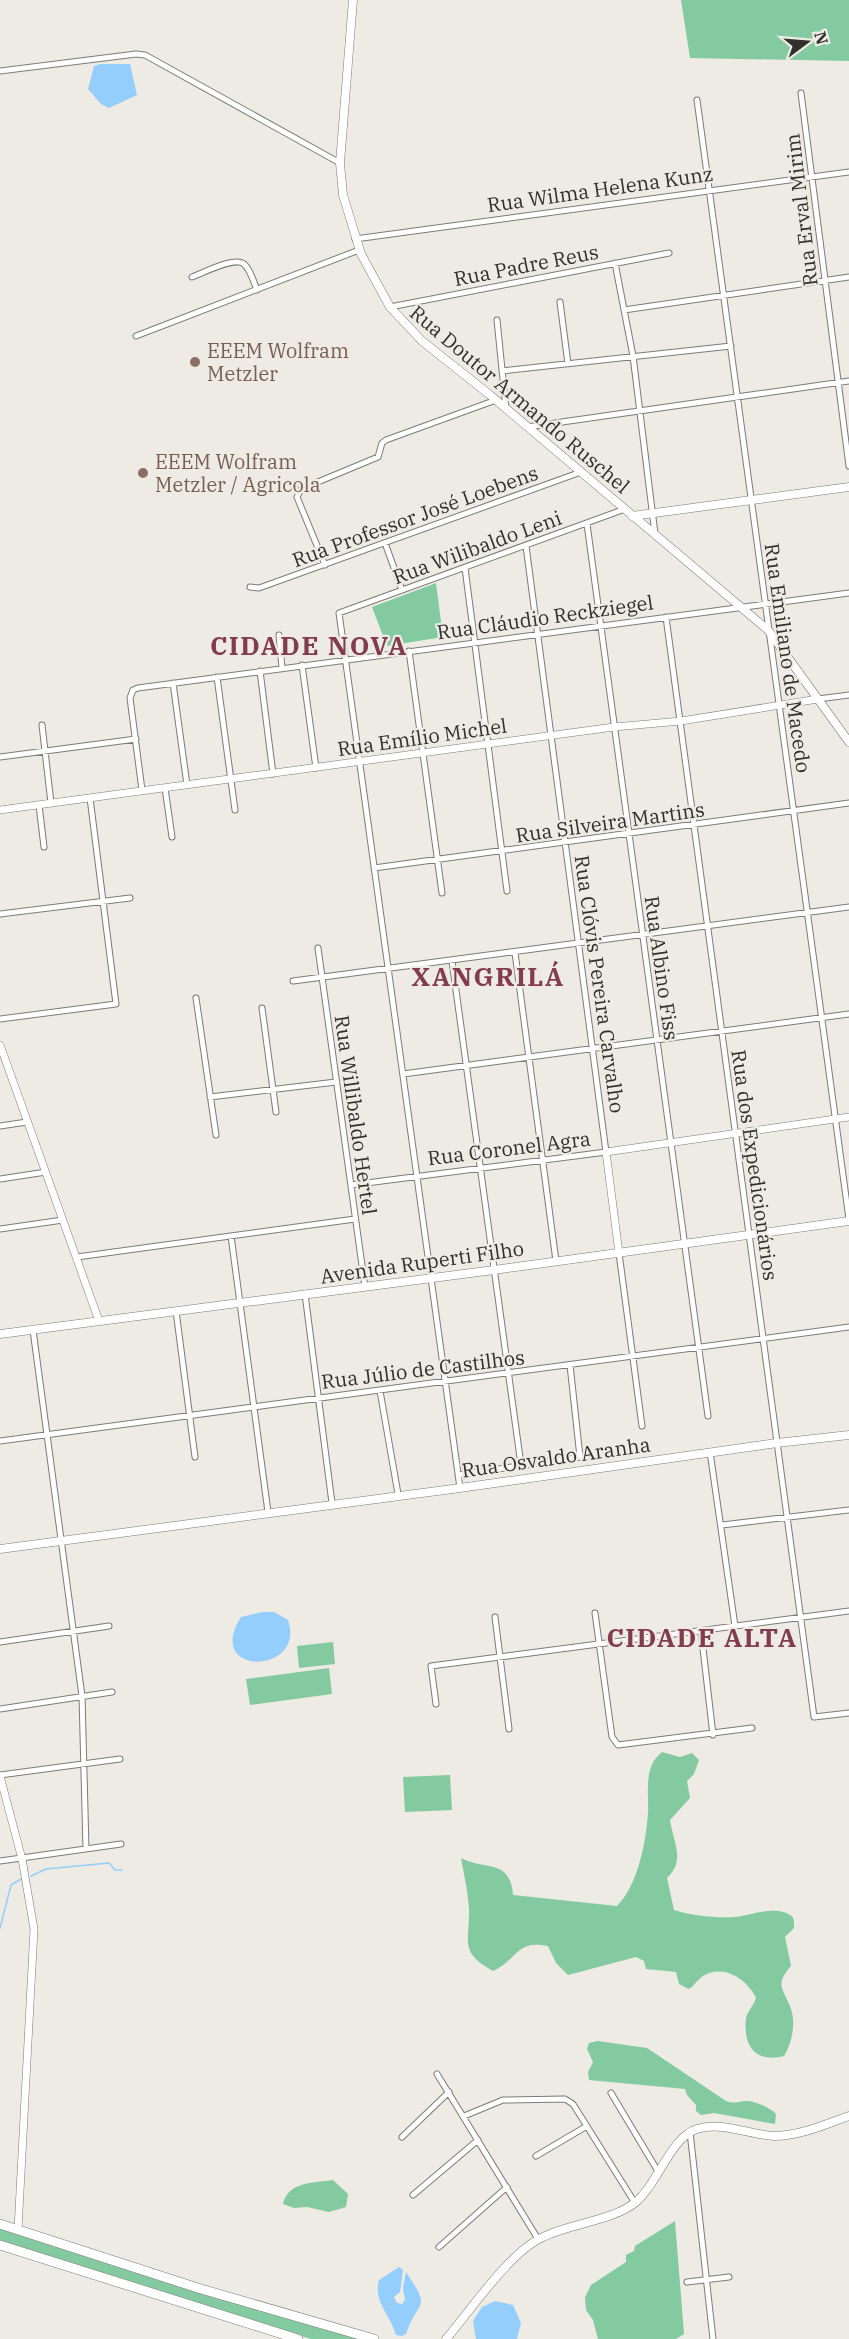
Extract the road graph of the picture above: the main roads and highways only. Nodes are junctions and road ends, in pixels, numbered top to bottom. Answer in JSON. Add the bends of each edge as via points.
{"nodes":[{"id":1,"x":353,"y":0,"type":"edge"},
{"id":2,"x":849,"y":487,"type":"edge"},
{"id":3,"x":632,"y":516,"type":"junction"},
{"id":4,"x":849,"y":742,"type":"edge"},
{"id":5,"x":849,"y":1220,"type":"edge"},
{"id":6,"x":0,"y":1334,"type":"edge"},
{"id":7,"x":849,"y":1435,"type":"edge"},
{"id":8,"x":0,"y":1549,"type":"edge"},
{"id":9,"x":849,"y":2116,"type":"edge"},
{"id":10,"x":0,"y":2224,"type":"edge"},
{"id":11,"x":0,"y":2245,"type":"edge"},
{"id":12,"x":0,"y":2250,"type":"edge"},
{"id":13,"x":281,"y":2339,"type":"edge"},
{"id":14,"x":298,"y":2339,"type":"edge"},
{"id":15,"x":374,"y":2339,"type":"edge"},
{"id":16,"x":446,"y":2339,"type":"edge"}],
"edges":[{"from":1,"to":3,"type":"main road","name":"Rua Doutor Armando Ruschel","via":[[340,164],[343,195],[359,250],[390,307],[423,341]]},
{"from":2,"to":3,"type":"main road"},
{"from":3,"to":4,"type":"main road","name":"Rua Doutor Armando Ruschel","via":[[768,630]]},
{"from":5,"to":6,"type":"main road","name":"Avenida Ruperti Filho"},
{"from":7,"to":8,"type":"main road","name":"Rua Osvaldo Aranha"},
{"from":9,"to":16,"type":"main road","via":[[786,2135],[713,2127],[690,2132],[635,2203],[538,2239],[516,2256]]},
{"from":10,"to":15,"type":"highway"},
{"from":11,"to":14,"type":"highway"},
{"from":12,"to":13,"type":"highway"}]}
